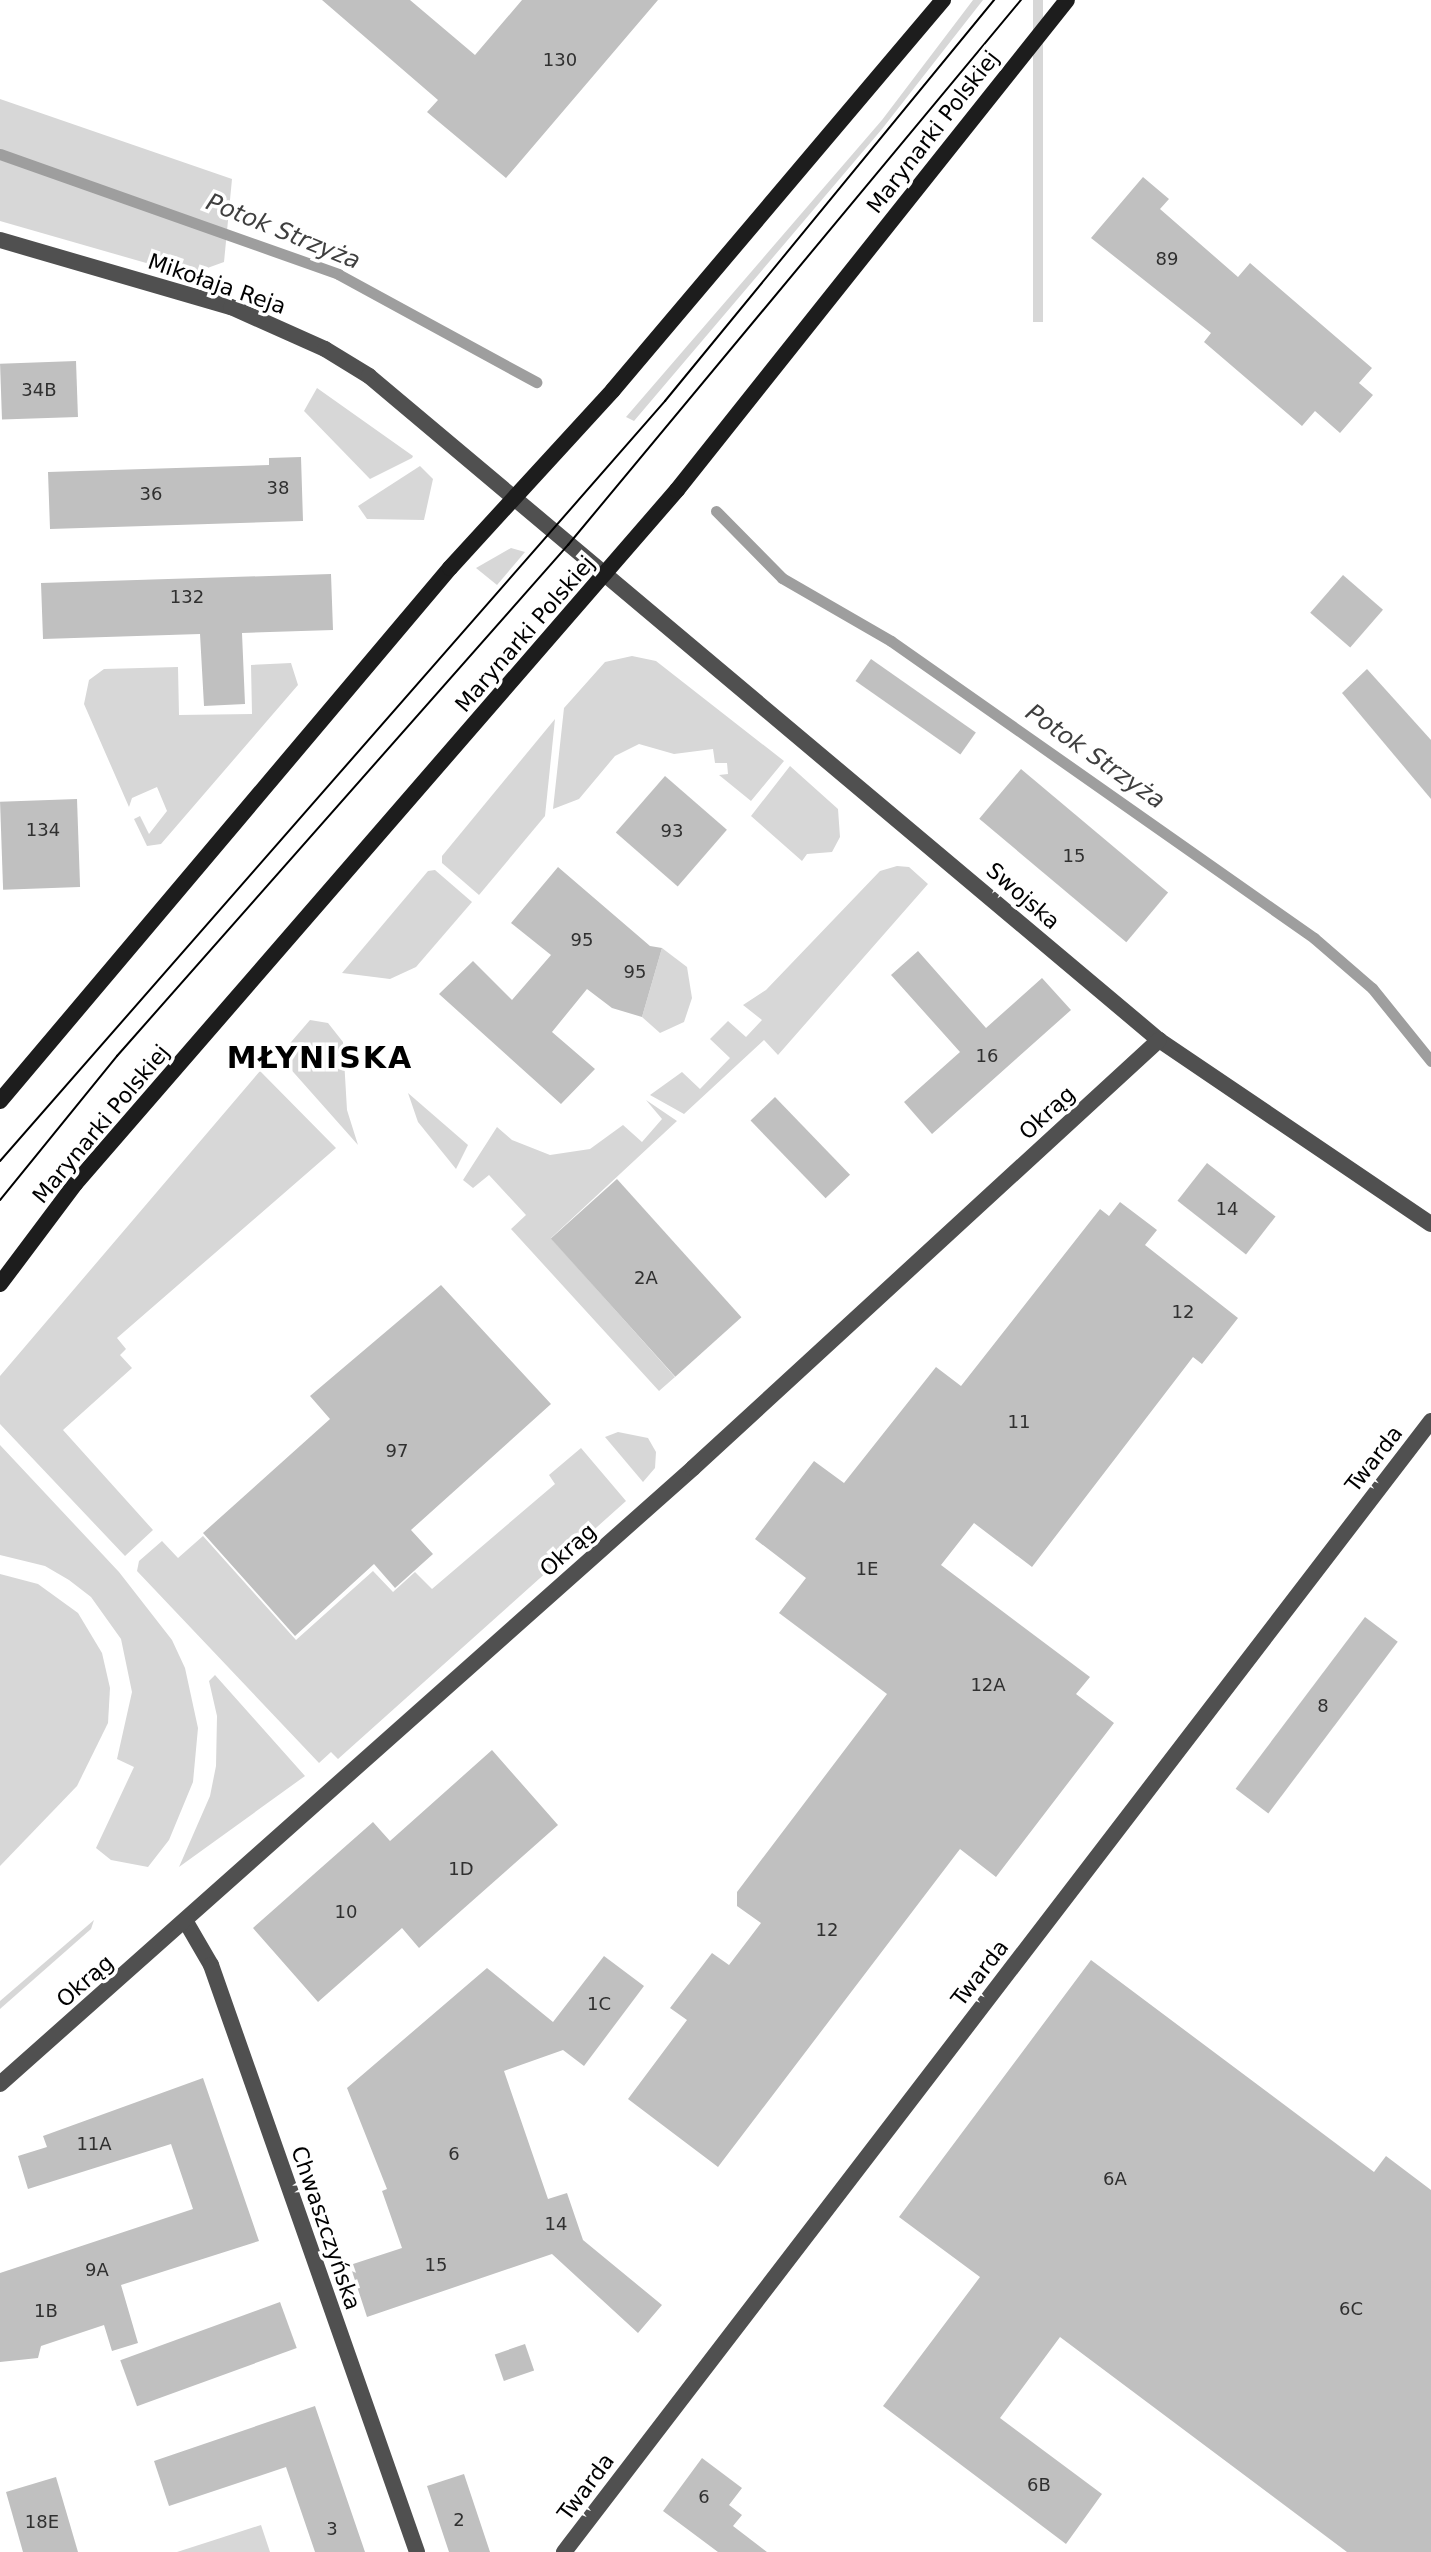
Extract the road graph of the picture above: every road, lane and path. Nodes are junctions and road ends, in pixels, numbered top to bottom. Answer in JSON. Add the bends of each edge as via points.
{"nodes":[{"id":1,"x":943,"y":0,"type":"edge"},
{"id":2,"x":1067,"y":0,"type":"edge"},
{"id":3,"x":0,"y":240,"type":"edge"},
{"id":4,"x":513,"y":497,"type":"junction"},
{"id":5,"x":605,"y":576,"type":"junction"},
{"id":6,"x":1159,"y":1040,"type":"junction"},
{"id":7,"x":0,"y":1101,"type":"edge"},
{"id":8,"x":1431,"y":1224,"type":"edge"},
{"id":9,"x":0,"y":1284,"type":"edge"},
{"id":10,"x":1431,"y":1421,"type":"edge"},
{"id":11,"x":186,"y":1922,"type":"junction"},
{"id":12,"x":0,"y":2084,"type":"edge"},
{"id":13,"x":417,"y":2552,"type":"edge"},
{"id":14,"x":564,"y":2552,"type":"edge"}],
"edges":[{"from":1,"to":4,"type":"main road","via":[[613,390]]},
{"from":2,"to":5,"type":"main road","name":"Marynarki Polskiej"},
{"from":3,"to":4,"type":"street","name":"Mikołaja Reja","via":[[231,307],[325,349],[369,376]]},
{"from":4,"to":5,"type":"street","name":"Mikołaja Reja"},
{"from":4,"to":7,"type":"main road"},
{"from":5,"to":6,"type":"street","name":"Swojska"},
{"from":5,"to":9,"type":"main road","name":"Marynarki Polskiej","via":[[75,1184]]},
{"from":6,"to":8,"type":"street","name":"Swojska"},
{"from":6,"to":11,"type":"street","name":"Okrąg"},
{"from":10,"to":14,"type":"street","name":"Twarda"},
{"from":11,"to":12,"type":"street","name":"Okrąg"},
{"from":11,"to":13,"type":"street","name":"Chwaszczyńska","via":[[211,1965]]}]}
